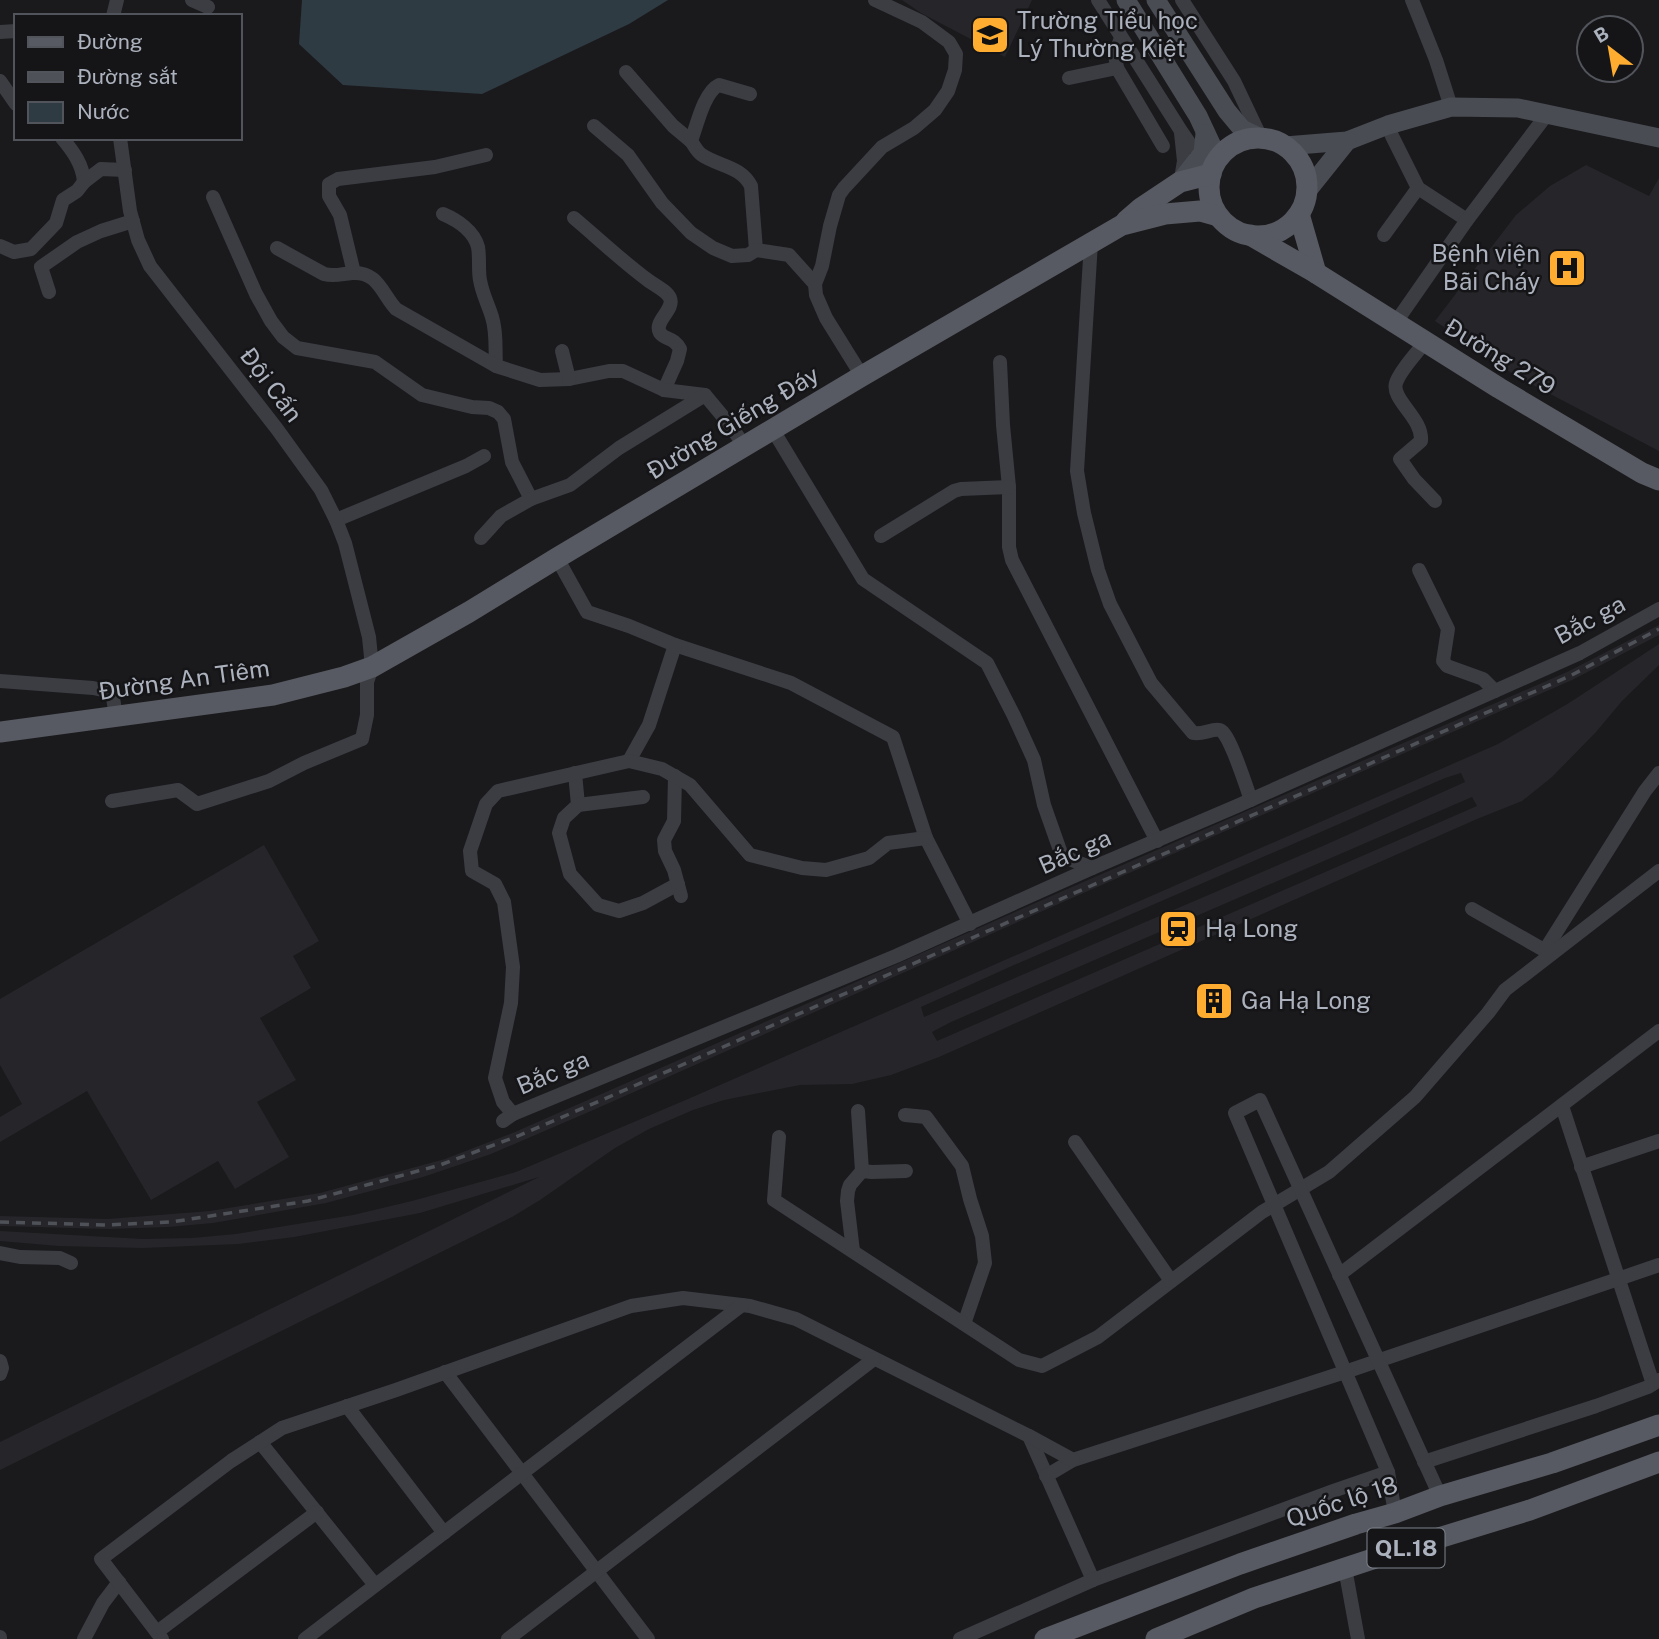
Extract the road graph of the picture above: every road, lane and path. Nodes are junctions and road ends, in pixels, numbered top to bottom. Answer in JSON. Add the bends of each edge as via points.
{"nodes":[{"id":1,"x":192,"y":0,"type":"edge"},
{"id":2,"x":875,"y":0,"type":"edge"},
{"id":3,"x":1098,"y":0,"type":"edge"},
{"id":4,"x":1126,"y":0,"type":"edge"},
{"id":5,"x":1156,"y":0,"type":"edge"},
{"id":6,"x":1182,"y":0,"type":"edge"},
{"id":7,"x":1412,"y":0,"type":"edge"},
{"id":8,"x":208,"y":7,"type":"dead end"},
{"id":9,"x":1121,"y":38,"type":"junction"},
{"id":10,"x":1116,"y":68,"type":"junction"},
{"id":11,"x":626,"y":72,"type":"dead end"},
{"id":12,"x":1069,"y":78,"type":"dead end"},
{"id":13,"x":0,"y":81,"type":"edge"},
{"id":14,"x":750,"y":94,"type":"dead end"},
{"id":15,"x":14,"y":101,"type":"edge"},
{"id":16,"x":1451,"y":107,"type":"junction"},
{"id":17,"x":1548,"y":113,"type":"junction"},
{"id":18,"x":1388,"y":125,"type":"junction"},
{"id":19,"x":594,"y":126,"type":"dead end"},
{"id":20,"x":1181,"y":131,"type":"junction"},
{"id":21,"x":1261,"y":138,"type":"junction"},
{"id":22,"x":1659,"y":138,"type":"edge"},
{"id":23,"x":63,"y":140,"type":"edge"},
{"id":24,"x":120,"y":140,"type":"edge"},
{"id":25,"x":691,"y":141,"type":"junction"},
{"id":26,"x":1347,"y":141,"type":"junction"},
{"id":27,"x":1163,"y":146,"type":"dead end"},
{"id":28,"x":1285,"y":146,"type":"junction"},
{"id":29,"x":486,"y":155,"type":"dead end"},
{"id":30,"x":1210,"y":163,"type":"junction"},
{"id":31,"x":125,"y":170,"type":"junction"},
{"id":32,"x":84,"y":182,"type":"junction"},
{"id":33,"x":1180,"y":182,"type":"junction"},
{"id":34,"x":1418,"y":188,"type":"junction"},
{"id":35,"x":1307,"y":191,"type":"junction"},
{"id":36,"x":213,"y":197,"type":"dead end"},
{"id":37,"x":443,"y":214,"type":"dead end"},
{"id":38,"x":1299,"y":214,"type":"junction"},
{"id":39,"x":1219,"y":216,"type":"junction"},
{"id":40,"x":574,"y":218,"type":"dead end"},
{"id":41,"x":1467,"y":220,"type":"junction"},
{"id":42,"x":133,"y":221,"type":"junction"},
{"id":43,"x":1122,"y":225,"type":"junction"},
{"id":44,"x":1384,"y":234,"type":"dead end"},
{"id":45,"x":1251,"y":235,"type":"junction"},
{"id":46,"x":1091,"y":242,"type":"junction"},
{"id":47,"x":0,"y":246,"type":"edge"},
{"id":48,"x":277,"y":248,"type":"dead end"},
{"id":49,"x":756,"y":250,"type":"junction"},
{"id":50,"x":354,"y":273,"type":"junction"},
{"id":51,"x":1316,"y":273,"type":"junction"},
{"id":52,"x":815,"y":284,"type":"junction"},
{"id":53,"x":49,"y":292,"type":"dead end"},
{"id":54,"x":1396,"y":322,"type":"junction"},
{"id":55,"x":1425,"y":342,"type":"junction"},
{"id":56,"x":562,"y":351,"type":"dead end"},
{"id":57,"x":1000,"y":362,"type":"dead end"},
{"id":58,"x":496,"y":366,"type":"junction"},
{"id":59,"x":862,"y":376,"type":"junction"},
{"id":60,"x":569,"y":379,"type":"junction"},
{"id":61,"x":664,"y":390,"type":"junction"},
{"id":62,"x":705,"y":395,"type":"junction"},
{"id":63,"x":773,"y":430,"type":"junction"},
{"id":64,"x":745,"y":447,"type":"junction"},
{"id":65,"x":484,"y":456,"type":"dead end"},
{"id":66,"x":1659,"y":480,"type":"edge"},
{"id":67,"x":1009,"y":487,"type":"junction"},
{"id":68,"x":531,"y":499,"type":"junction"},
{"id":69,"x":1435,"y":501,"type":"dead end"},
{"id":70,"x":337,"y":520,"type":"junction"},
{"id":71,"x":881,"y":536,"type":"dead end"},
{"id":72,"x":481,"y":538,"type":"dead end"},
{"id":73,"x":557,"y":558,"type":"junction"},
{"id":74,"x":1419,"y":570,"type":"dead end"},
{"id":75,"x":1659,"y":609,"type":"edge"},
{"id":76,"x":676,"y":645,"type":"junction"},
{"id":77,"x":372,"y":667,"type":"junction"},
{"id":78,"x":0,"y":681,"type":"edge"},
{"id":79,"x":1495,"y":691,"type":"junction"},
{"id":80,"x":116,"y":716,"type":"junction"},
{"id":81,"x":0,"y":732,"type":"edge"},
{"id":82,"x":629,"y":761,"type":"junction"},
{"id":83,"x":575,"y":773,"type":"junction"},
{"id":84,"x":1659,"y":773,"type":"edge"},
{"id":85,"x":675,"y":776,"type":"junction"},
{"id":86,"x":643,"y":797,"type":"dead end"},
{"id":87,"x":1251,"y":800,"type":"junction"},
{"id":88,"x":112,"y":801,"type":"dead end"},
{"id":89,"x":578,"y":805,"type":"junction"},
{"id":90,"x":926,"y":838,"type":"junction"},
{"id":91,"x":1157,"y":841,"type":"junction"},
{"id":92,"x":1092,"y":868,"type":"junction"},
{"id":93,"x":1659,"y":871,"type":"edge"},
{"id":94,"x":1472,"y":909,"type":"dead end"},
{"id":95,"x":970,"y":924,"type":"junction"},
{"id":96,"x":1548,"y":952,"type":"junction"},
{"id":97,"x":1659,"y":1031,"type":"edge"},
{"id":98,"x":1562,"y":1107,"type":"junction"},
{"id":99,"x":858,"y":1111,"type":"dead end"},
{"id":100,"x":905,"y":1115,"type":"dead end"},
{"id":101,"x":779,"y":1137,"type":"dead end"},
{"id":102,"x":1659,"y":1141,"type":"edge"},
{"id":103,"x":1075,"y":1142,"type":"dead end"},
{"id":104,"x":1581,"y":1167,"type":"junction"},
{"id":105,"x":862,"y":1171,"type":"junction"},
{"id":106,"x":906,"y":1171,"type":"dead end"},
{"id":107,"x":1300,"y":1189,"type":"junction"},
{"id":108,"x":1275,"y":1205,"type":"junction"},
{"id":109,"x":853,"y":1251,"type":"junction"},
{"id":110,"x":0,"y":1253,"type":"edge"},
{"id":111,"x":71,"y":1263,"type":"dead end"},
{"id":112,"x":1659,"y":1265,"type":"edge"},
{"id":113,"x":1339,"y":1275,"type":"junction"},
{"id":114,"x":1618,"y":1279,"type":"junction"},
{"id":115,"x":1171,"y":1281,"type":"junction"},
{"id":116,"x":742,"y":1305,"type":"junction"},
{"id":117,"x":964,"y":1324,"type":"junction"},
{"id":118,"x":874,"y":1359,"type":"junction"},
{"id":119,"x":0,"y":1361,"type":"edge"},
{"id":120,"x":1378,"y":1361,"type":"junction"},
{"id":121,"x":445,"y":1372,"type":"junction"},
{"id":122,"x":1345,"y":1372,"type":"junction"},
{"id":123,"x":0,"y":1374,"type":"edge"},
{"id":124,"x":1656,"y":1382,"type":"edge"},
{"id":125,"x":347,"y":1406,"type":"junction"},
{"id":126,"x":1659,"y":1425,"type":"edge"},
{"id":127,"x":1029,"y":1436,"type":"junction"},
{"id":128,"x":260,"y":1442,"type":"junction"},
{"id":129,"x":1073,"y":1460,"type":"junction"},
{"id":130,"x":1424,"y":1462,"type":"junction"},
{"id":131,"x":1659,"y":1462,"type":"edge"},
{"id":132,"x":1388,"y":1472,"type":"junction"},
{"id":133,"x":522,"y":1473,"type":"junction"},
{"id":134,"x":1045,"y":1476,"type":"junction"},
{"id":135,"x":1440,"y":1496,"type":"junction"},
{"id":136,"x":317,"y":1513,"type":"junction"},
{"id":137,"x":1395,"y":1513,"type":"junction"},
{"id":138,"x":444,"y":1533,"type":"junction"},
{"id":139,"x":1406,"y":1548,"type":"junction"},
{"id":140,"x":1345,"y":1568,"type":"junction"},
{"id":141,"x":597,"y":1572,"type":"junction"},
{"id":142,"x":1093,"y":1580,"type":"junction"},
{"id":143,"x":119,"y":1583,"type":"junction"},
{"id":144,"x":375,"y":1585,"type":"junction"},
{"id":145,"x":159,"y":1635,"type":"edge"},
{"id":146,"x":84,"y":1639,"type":"edge"},
{"id":147,"x":304,"y":1639,"type":"edge"},
{"id":148,"x":508,"y":1639,"type":"edge"},
{"id":149,"x":648,"y":1639,"type":"edge"},
{"id":150,"x":960,"y":1639,"type":"edge"},
{"id":151,"x":1045,"y":1639,"type":"edge"},
{"id":152,"x":1156,"y":1639,"type":"edge"},
{"id":153,"x":1358,"y":1639,"type":"edge"}],
"edges":[{"from":1,"to":8,"type":"street"},
{"from":2,"to":52,"type":"street","via":[[922,22],[950,42],[956,54],[954,71],[948,91],[934,110],[882,147],[839,195]]},
{"from":3,"to":9,"type":"street"},
{"from":4,"to":30,"type":"main road","via":[[1206,129]]},
{"from":5,"to":21,"type":"main road","via":[[1227,111],[1242,129]]},
{"from":6,"to":21,"type":"street","via":[[1234,81]]},
{"from":7,"to":16,"type":"street"},
{"from":9,"to":10,"type":"street"},
{"from":9,"to":20,"type":"street"},
{"from":10,"to":12,"type":"street"},
{"from":10,"to":27,"type":"street"},
{"from":11,"to":25,"type":"street"},
{"from":13,"to":15,"type":"street"},
{"from":14,"to":25,"type":"street","via":[[714,87]]},
{"from":16,"to":17,"type":"main road"},
{"from":16,"to":18,"type":"main road"},
{"from":17,"to":22,"type":"main road"},
{"from":17,"to":41,"type":"street"},
{"from":18,"to":26,"type":"main road"},
{"from":18,"to":34,"type":"street"},
{"from":19,"to":49,"type":"street","via":[[628,155],[662,203],[691,233],[732,256]]},
{"from":20,"to":30,"type":"street"},
{"from":20,"to":33,"type":"street","via":[[1184,161]]},
{"from":21,"to":28,"type":"main road"},
{"from":21,"to":30,"type":"main road","via":[[1234,144]]},
{"from":23,"to":32,"type":"street","via":[[78,160]]},
{"from":24,"to":31,"type":"street","name":"Đội Cấn"},
{"from":25,"to":49,"type":"street","via":[[700,154],[749,181]]},
{"from":26,"to":28,"type":"main road"},
{"from":26,"to":35,"type":"main road"},
{"from":28,"to":35,"type":"main road","via":[[1302,165]]},
{"from":29,"to":50,"type":"street","via":[[332,181],[329,196],[340,215]]},
{"from":30,"to":33,"type":"main road","name":"Đường Giếng Đáy"},
{"from":30,"to":39,"type":"main road","via":[[1210,195]]},
{"from":31,"to":32,"type":"street","via":[[101,169]]},
{"from":31,"to":42,"type":"street","name":"Đội Cấn"},
{"from":32,"to":47,"type":"street","via":[[63,200],[56,223],[31,249],[14,252]]},
{"from":33,"to":43,"type":"main road","name":"Đường Giếng Đáy"},
{"from":34,"to":41,"type":"street"},
{"from":34,"to":44,"type":"street"},
{"from":35,"to":38,"type":"main road"},
{"from":36,"to":68,"type":"street","via":[[256,294],[283,337],[297,348],[375,362],[422,395],[498,412],[504,419],[512,462]]},
{"from":37,"to":58,"type":"street","via":[[457,220],[478,247],[482,294],[495,333]]},
{"from":38,"to":45,"type":"main road","via":[[1278,232]]},
{"from":38,"to":51,"type":"main road"},
{"from":39,"to":43,"type":"main road","name":"Đường Giếng Đáy","via":[[1200,211],[1165,214]]},
{"from":39,"to":45,"type":"main road","via":[[1238,232]]},
{"from":40,"to":61,"type":"street","via":[[671,300],[659,327],[680,349]]},
{"from":41,"to":54,"type":"street"},
{"from":42,"to":53,"type":"street","via":[[77,242],[41,267]]},
{"from":42,"to":70,"type":"street","name":"Đội Cấn","via":[[150,267],[276,429]]},
{"from":43,"to":46,"type":"main road","name":"Đường Giếng Đáy"},
{"from":45,"to":51,"type":"main road","name":"Đường 279"},
{"from":46,"to":59,"type":"main road","name":"Đường Giếng Đáy"},
{"from":46,"to":87,"type":"street","via":[[1077,471],[1098,570],[1110,604],[1151,683],[1193,733],[1223,731]]},
{"from":48,"to":50,"type":"street","via":[[324,274]]},
{"from":49,"to":52,"type":"street","via":[[789,255]]},
{"from":50,"to":58,"type":"street","via":[[378,282],[396,309]]},
{"from":51,"to":54,"type":"main road","name":"Đường 279"},
{"from":52,"to":59,"type":"street","via":[[826,318]]},
{"from":54,"to":55,"type":"main road","name":"Đường 279"},
{"from":55,"to":66,"type":"main road","name":"Đường 279"},
{"from":55,"to":69,"type":"street","via":[[1395,388],[1422,432],[1421,441],[1401,459]]},
{"from":56,"to":60,"type":"street"},
{"from":57,"to":67,"type":"street"},
{"from":58,"to":60,"type":"street","via":[[540,380]]},
{"from":59,"to":63,"type":"main road","name":"Đường Giếng Đáy"},
{"from":60,"to":61,"type":"street","via":[[623,371]]},
{"from":61,"to":62,"type":"street"},
{"from":62,"to":64,"type":"street"},
{"from":62,"to":68,"type":"street","via":[[619,448],[570,485]]},
{"from":63,"to":64,"type":"main road","name":"Đường Giếng Đáy"},
{"from":63,"to":92,"type":"street","via":[[863,579],[987,663],[1034,760],[1062,856]]},
{"from":64,"to":73,"type":"main road","name":"Đường Giếng Đáy"},
{"from":65,"to":70,"type":"street"},
{"from":67,"to":71,"type":"street","via":[[954,491]]},
{"from":67,"to":91,"type":"street","via":[[1012,560]]},
{"from":68,"to":72,"type":"street","via":[[501,516]]},
{"from":70,"to":77,"type":"street","name":"Đội Cấn","via":[[369,638]]},
{"from":73,"to":76,"type":"street","via":[[586,612]]},
{"from":73,"to":77,"type":"main road","name":"Đường Giếng Đáy"},
{"from":74,"to":79,"type":"street","via":[[1448,629],[1443,661],[1483,679]]},
{"from":75,"to":79,"type":"street","name":"Bắc ga","via":[[1580,653]]},
{"from":76,"to":82,"type":"street","via":[[649,725]]},
{"from":76,"to":90,"type":"street","via":[[791,683],[893,737]]},
{"from":77,"to":80,"type":"main road","name":"Đường An Tiêm","via":[[273,695]]},
{"from":77,"to":88,"type":"street","name":"Đội Cấn","via":[[362,739],[269,781],[197,804],[178,790]]},
{"from":78,"to":80,"type":"street","via":[[112,692]]},
{"from":79,"to":87,"type":"street","name":"Bắc ga"},
{"from":80,"to":81,"type":"main road","name":"Đường An Tiêm"},
{"from":82,"to":83,"type":"street"},
{"from":82,"to":85,"type":"street"},
{"from":83,"to":89,"type":"street"},
{"from":83,"to":95,"type":"street","name":"Bắc ga","via":[[498,791],[486,804],[470,850],[472,871],[495,884],[504,902],[513,967],[495,1078],[508,1118]]},
{"from":84,"to":96,"type":"street"},
{"from":85,"to":89,"type":"street","via":[[674,821],[664,840],[680,890],[619,911],[598,905],[570,874],[559,833],[564,818]]},
{"from":85,"to":90,"type":"street","via":[[690,785],[750,855],[789,865],[825,870],[869,859],[888,843]]},
{"from":86,"to":89,"type":"street"},
{"from":87,"to":91,"type":"street","name":"Bắc ga"},
{"from":90,"to":95,"type":"street"},
{"from":91,"to":92,"type":"street","name":"Bắc ga"},
{"from":92,"to":95,"type":"street","name":"Bắc ga"},
{"from":93,"to":96,"type":"street"},
{"from":94,"to":96,"type":"street"},
{"from":96,"to":107,"type":"street","via":[[1505,990],[1415,1097],[1329,1172]]},
{"from":97,"to":98,"type":"street"},
{"from":98,"to":104,"type":"street"},
{"from":98,"to":113,"type":"street"},
{"from":99,"to":105,"type":"street"},
{"from":100,"to":117,"type":"street","via":[[926,1117],[962,1166],[982,1236],[985,1263]]},
{"from":101,"to":109,"type":"street","via":[[774,1200]]},
{"from":102,"to":104,"type":"street"},
{"from":103,"to":115,"type":"street"},
{"from":104,"to":114,"type":"street"},
{"from":105,"to":106,"type":"street"},
{"from":105,"to":109,"type":"street","via":[[848,1191]]},
{"from":107,"to":108,"type":"street"},
{"from":107,"to":108,"type":"street","via":[[1260,1100],[1234,1113]]},
{"from":107,"to":113,"type":"street"},
{"from":108,"to":115,"type":"street"},
{"from":108,"to":122,"type":"street"},
{"from":109,"to":117,"type":"street"},
{"from":110,"to":111,"type":"street"},
{"from":112,"to":114,"type":"street"},
{"from":113,"to":120,"type":"street"},
{"from":114,"to":120,"type":"street"},
{"from":114,"to":124,"type":"street"},
{"from":115,"to":117,"type":"street","via":[[1098,1337],[1042,1366],[1019,1360]]},
{"from":116,"to":118,"type":"street","via":[[796,1319]]},
{"from":116,"to":121,"type":"street","via":[[683,1298],[631,1306]]},
{"from":116,"to":133,"type":"street"},
{"from":118,"to":127,"type":"street"},
{"from":118,"to":141,"type":"street"},
{"from":119,"to":123,"type":"street"},
{"from":120,"to":122,"type":"street"},
{"from":120,"to":130,"type":"street"},
{"from":121,"to":125,"type":"street"},
{"from":121,"to":133,"type":"street"},
{"from":122,"to":129,"type":"street"},
{"from":122,"to":132,"type":"street"},
{"from":124,"to":130,"type":"street"},
{"from":125,"to":128,"type":"street","via":[[282,1428]]},
{"from":125,"to":138,"type":"street"},
{"from":126,"to":135,"type":"main road","name":"Quốc lộ 18","number":"QL.18"},
{"from":127,"to":129,"type":"street"},
{"from":127,"to":134,"type":"street"},
{"from":128,"to":136,"type":"street"},
{"from":128,"to":143,"type":"street","via":[[101,1559]]},
{"from":129,"to":134,"type":"street"},
{"from":130,"to":135,"type":"street"},
{"from":131,"to":139,"type":"main road","number":"QL.18","via":[[1530,1510]]},
{"from":132,"to":137,"type":"street"},
{"from":132,"to":142,"type":"street"},
{"from":133,"to":138,"type":"street"},
{"from":133,"to":141,"type":"street"},
{"from":134,"to":142,"type":"street"},
{"from":135,"to":137,"type":"main road","name":"Quốc lộ 18","number":"QL.18"},
{"from":136,"to":144,"type":"street"},
{"from":136,"to":145,"type":"street"},
{"from":137,"to":139,"type":"main road"},
{"from":137,"to":151,"type":"main road","name":"Quốc lộ 18","number":"QL.18","via":[[1240,1564]]},
{"from":138,"to":144,"type":"street"},
{"from":139,"to":140,"type":"main road","number":"QL.18"},
{"from":140,"to":152,"type":"main road","number":"QL.18","via":[[1254,1598]]},
{"from":140,"to":153,"type":"street"},
{"from":141,"to":148,"type":"street"},
{"from":141,"to":149,"type":"street"},
{"from":142,"to":150,"type":"street"},
{"from":143,"to":145,"type":"street"},
{"from":143,"to":146,"type":"street"},
{"from":144,"to":147,"type":"street"}]}
